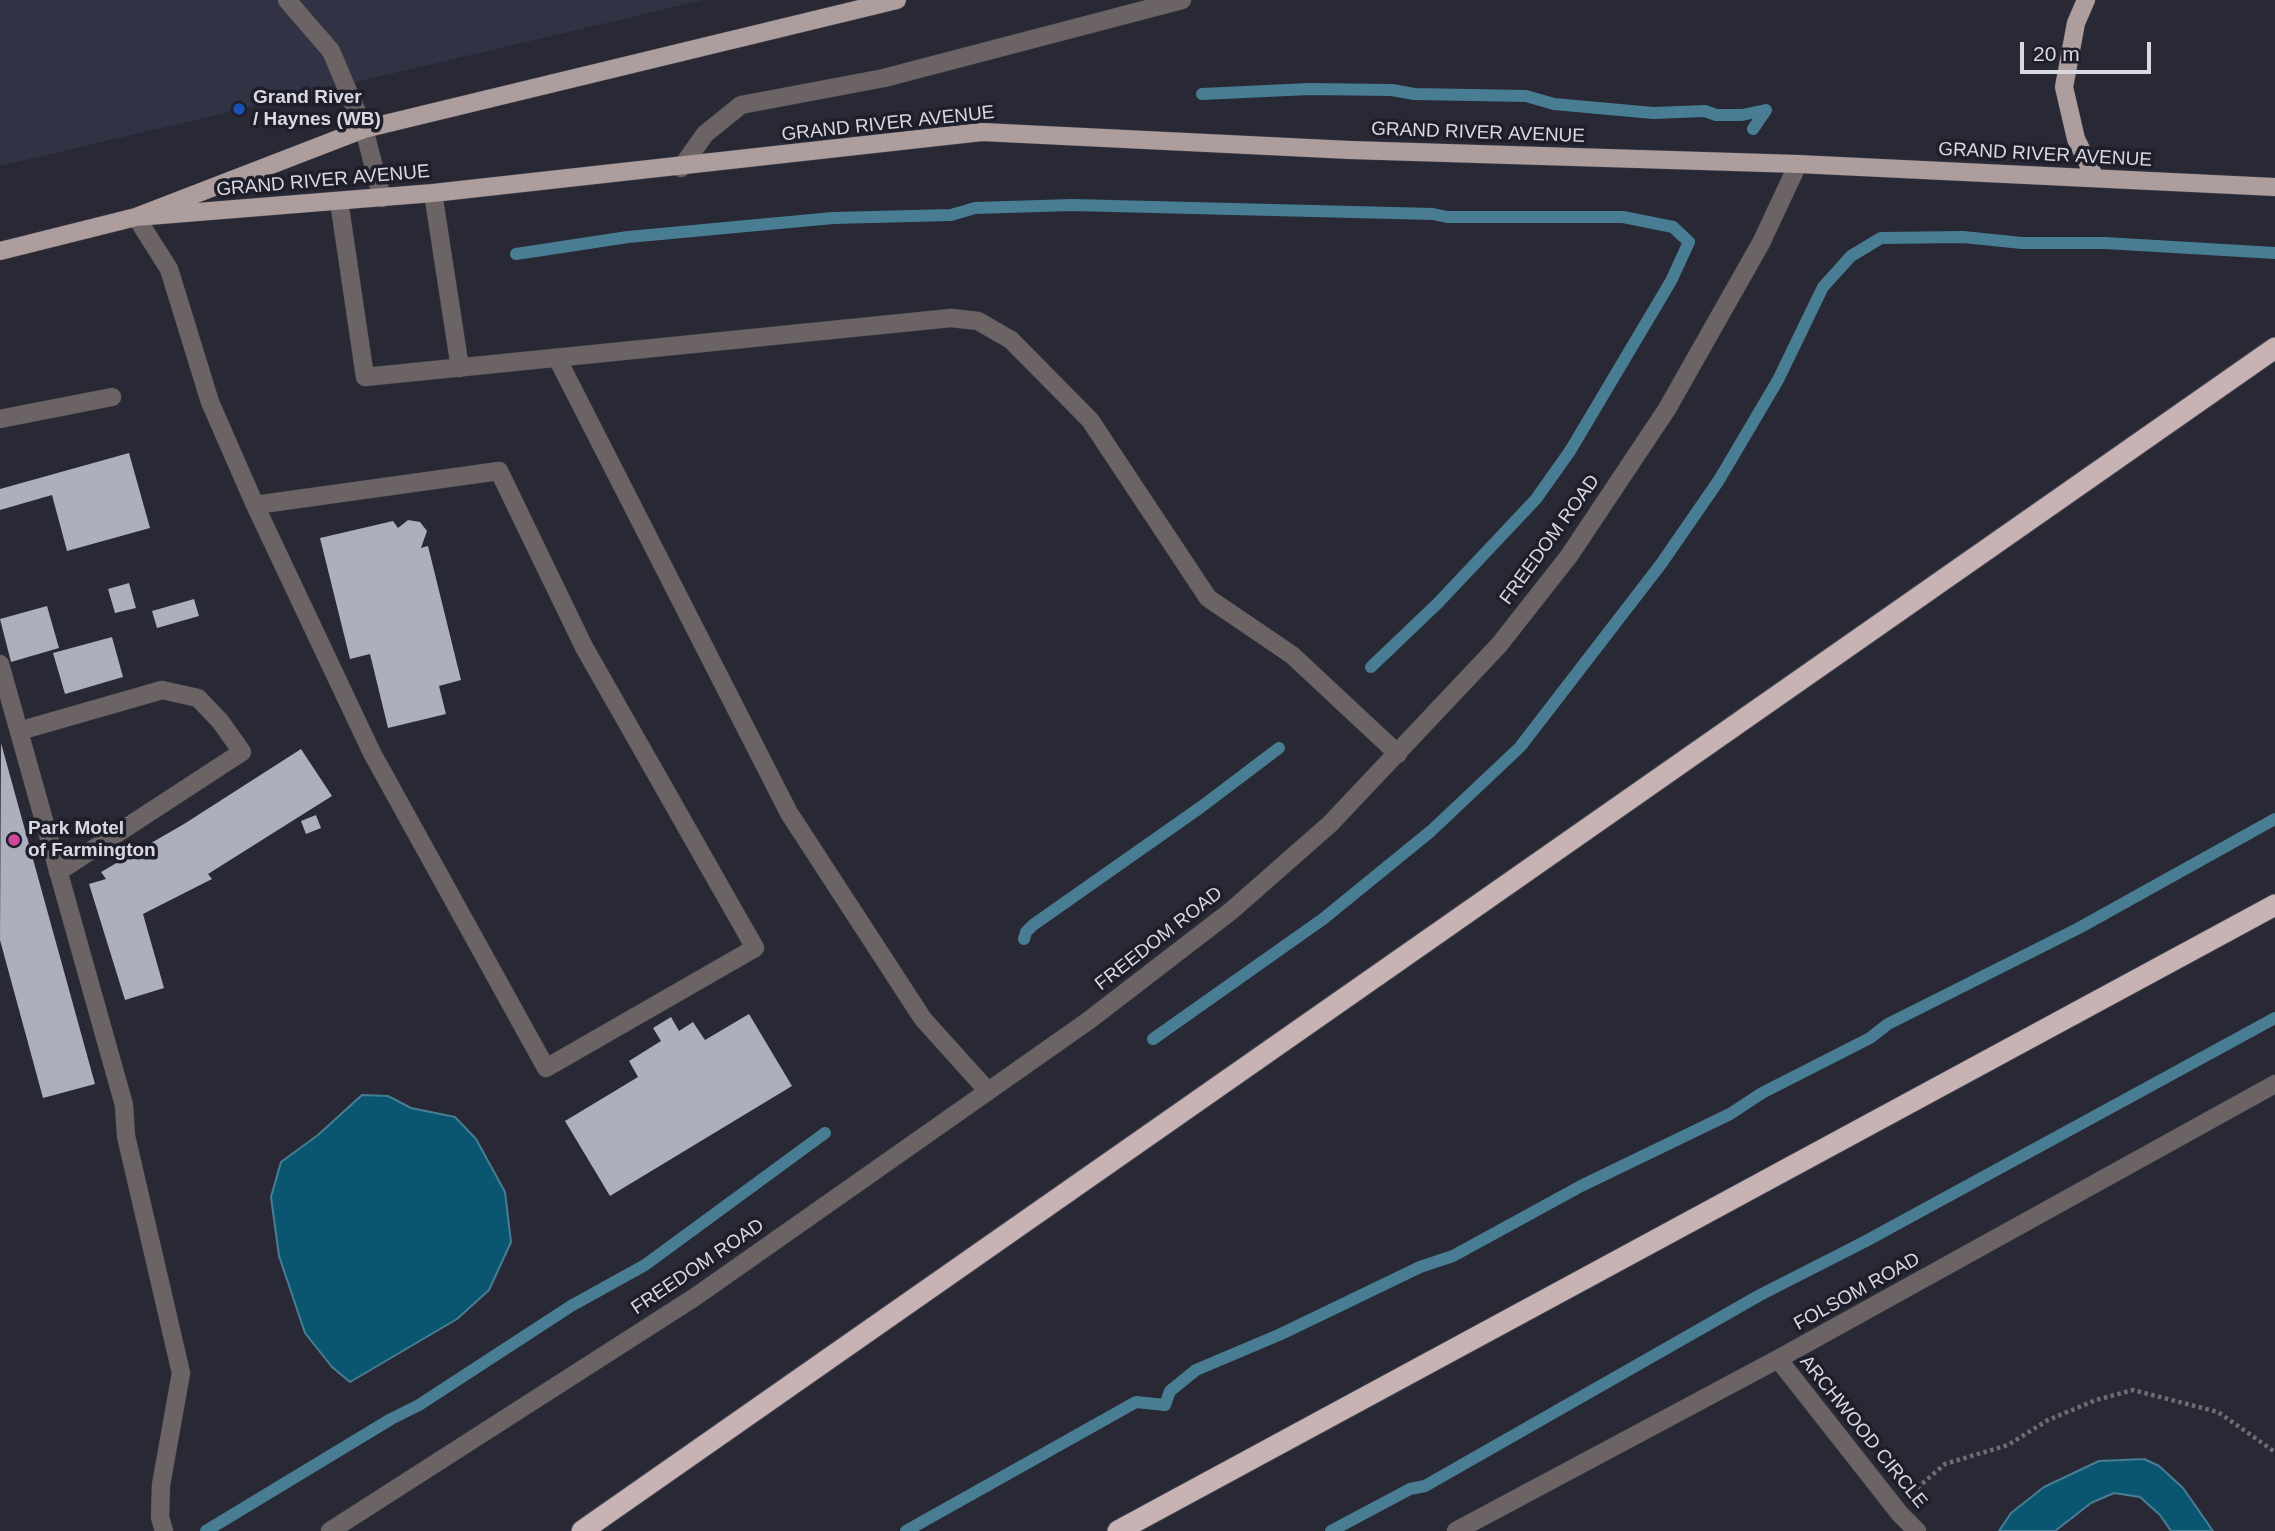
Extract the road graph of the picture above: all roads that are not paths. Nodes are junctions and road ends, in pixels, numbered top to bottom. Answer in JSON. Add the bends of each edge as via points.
{"nodes":[{"id":1,"x":288,"y":0,"type":"edge"},
{"id":2,"x":897,"y":0,"type":"edge"},
{"id":3,"x":1182,"y":0,"type":"edge"},
{"id":4,"x":2086,"y":0,"type":"edge"},
{"id":5,"x":364,"y":129,"type":"junction"},
{"id":6,"x":1798,"y":164,"type":"junction"},
{"id":7,"x":681,"y":168,"type":"junction"},
{"id":8,"x":2095,"y":178,"type":"junction"},
{"id":9,"x":2275,"y":187,"type":"edge"},
{"id":10,"x":433,"y":193,"type":"junction"},
{"id":11,"x":382,"y":198,"type":"junction"},
{"id":12,"x":339,"y":201,"type":"junction"},
{"id":13,"x":136,"y":217,"type":"junction"},
{"id":14,"x":0,"y":251,"type":"edge"},
{"id":15,"x":2275,"y":348,"type":"edge"},
{"id":16,"x":557,"y":358,"type":"junction"},
{"id":17,"x":460,"y":368,"type":"junction"},
{"id":18,"x":111,"y":397,"type":"dead end"},
{"id":19,"x":0,"y":419,"type":"edge"},
{"id":20,"x":255,"y":505,"type":"junction"},
{"id":21,"x":0,"y":664,"type":"edge"},
{"id":22,"x":19,"y":731,"type":"junction"},
{"id":23,"x":1398,"y":754,"type":"junction"},
{"id":24,"x":58,"y":872,"type":"junction"},
{"id":25,"x":2275,"y":905,"type":"edge"},
{"id":26,"x":2275,"y":1084,"type":"edge"},
{"id":27,"x":987,"y":1090,"type":"junction"},
{"id":28,"x":1778,"y":1359,"type":"junction"},
{"id":29,"x":164,"y":1531,"type":"edge"},
{"id":30,"x":330,"y":1531,"type":"edge"},
{"id":31,"x":582,"y":1531,"type":"edge"},
{"id":32,"x":1118,"y":1531,"type":"edge"},
{"id":33,"x":1457,"y":1531,"type":"edge"},
{"id":34,"x":1917,"y":1531,"type":"edge"}],
"edges":[{"from":1,"to":5,"type":"street","via":[[331,51]]},
{"from":2,"to":5,"type":"main road","name":"GRAND RIVER AVENUE"},
{"from":3,"to":7,"type":"street","name":"GRAND RIVER AVENUE","via":[[884,78],[741,105],[705,134]]},
{"from":4,"to":8,"type":"main road","via":[[2076,23],[2064,87],[2076,139]]},
{"from":5,"to":11,"type":"street"},
{"from":5,"to":13,"type":"main road","name":"GRAND RIVER AVENUE"},
{"from":6,"to":7,"type":"main road","name":"GRAND RIVER AVENUE","via":[[1350,150],[982,132]]},
{"from":6,"to":8,"type":"main road","name":"GRAND RIVER AVENUE"},
{"from":6,"to":23,"type":"street","name":"FREEDOM ROAD","via":[[1761,243],[1667,409],[1569,556],[1499,645]]},
{"from":7,"to":10,"type":"main road","name":"GRAND RIVER AVENUE"},
{"from":8,"to":9,"type":"main road","name":"GRAND RIVER AVENUE"},
{"from":10,"to":11,"type":"main road","name":"GRAND RIVER AVENUE"},
{"from":10,"to":17,"type":"street"},
{"from":11,"to":12,"type":"main road","name":"GRAND RIVER AVENUE"},
{"from":12,"to":13,"type":"main road","name":"GRAND RIVER AVENUE"},
{"from":12,"to":17,"type":"street","via":[[365,377]]},
{"from":13,"to":14,"type":"main road","name":"GRAND RIVER AVENUE"},
{"from":13,"to":20,"type":"street","via":[[169,269],[210,401]]},
{"from":15,"to":31,"type":"highway"},
{"from":16,"to":17,"type":"street"},
{"from":16,"to":23,"type":"street","via":[[951,318],[978,321],[1011,340],[1090,420],[1208,598],[1292,655]]},
{"from":16,"to":27,"type":"street","via":[[789,813],[923,1019]]},
{"from":18,"to":19,"type":"street"},
{"from":20,"to":20,"type":"street","via":[[372,752],[546,1068],[755,948],[584,647],[499,471]]},
{"from":21,"to":22,"type":"street"},
{"from":22,"to":24,"type":"street"},
{"from":22,"to":24,"type":"street","via":[[162,690],[198,698],[242,752]]},
{"from":23,"to":27,"type":"street","name":"FREEDOM ROAD","via":[[1330,824],[1231,911],[1088,1021]]},
{"from":24,"to":29,"type":"street","via":[[124,1105],[126,1136],[181,1373],[161,1486]]},
{"from":25,"to":32,"type":"highway"},
{"from":26,"to":28,"type":"street","name":"FOLSOM ROAD"},
{"from":27,"to":30,"type":"street","name":"FREEDOM ROAD","via":[[695,1297]]},
{"from":28,"to":33,"type":"street","name":"FOLSOM ROAD"},
{"from":28,"to":34,"type":"street","name":"ARCHWOOD CIRCLE"}]}
